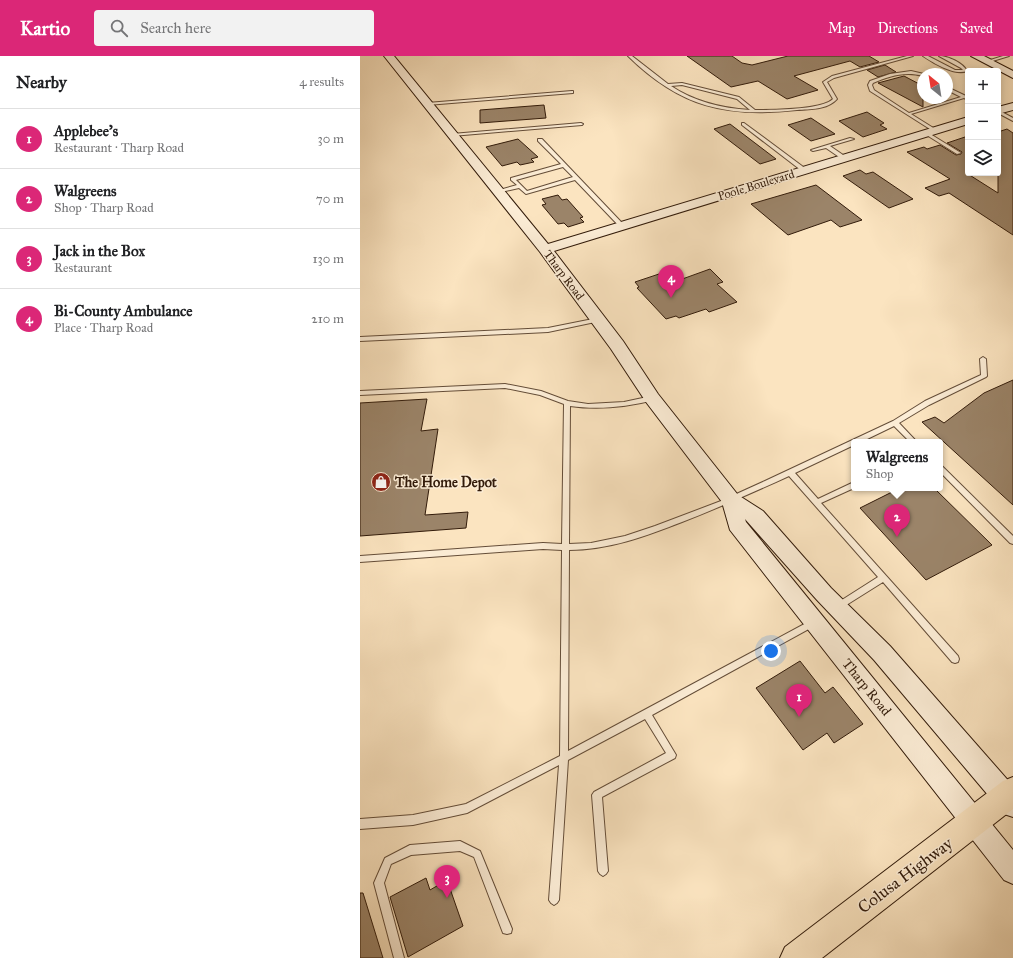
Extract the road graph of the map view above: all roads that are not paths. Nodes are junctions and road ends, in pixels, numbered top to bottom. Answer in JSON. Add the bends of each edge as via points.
{"nodes":[{"id":1,"x":388,"y":56,"type":"edge"},
{"id":2,"x":630,"y":56,"type":"edge"},
{"id":3,"x":911,"y":56,"type":"edge"},
{"id":4,"x":925,"y":56,"type":"edge"},
{"id":5,"x":941,"y":56,"type":"edge"},
{"id":6,"x":976,"y":56,"type":"edge"},
{"id":7,"x":1009,"y":56,"type":"edge"},
{"id":8,"x":1013,"y":57,"type":"edge"},
{"id":9,"x":986,"y":62,"type":"junction"},
{"id":10,"x":917,"y":74,"type":"edge"},
{"id":11,"x":1013,"y":75,"type":"edge"},
{"id":12,"x":667,"y":85,"type":"junction"},
{"id":13,"x":953,"y":91,"type":"edge"},
{"id":14,"x":572,"y":92,"type":"dead end"},
{"id":15,"x":965,"y":97,"type":"edge"},
{"id":16,"x":965,"y":98,"type":"edge"},
{"id":17,"x":427,"y":104,"type":"junction"},
{"id":18,"x":1013,"y":106,"type":"edge"},
{"id":19,"x":1001,"y":110,"type":"edge"},
{"id":20,"x":754,"y":111,"type":"junction"},
{"id":21,"x":1001,"y":113,"type":"edge"},
{"id":22,"x":908,"y":114,"type":"junction"},
{"id":23,"x":1013,"y":120,"type":"edge"},
{"id":24,"x":965,"y":121,"type":"edge"},
{"id":25,"x":581,"y":124,"type":"dead end"},
{"id":26,"x":743,"y":124,"type":"dead end"},
{"id":27,"x":930,"y":132,"type":"junction"},
{"id":28,"x":452,"y":135,"type":"junction"},
{"id":29,"x":852,"y":139,"type":"dead end"},
{"id":30,"x":540,"y":140,"type":"dead end"},
{"id":31,"x":827,"y":146,"type":"junction"},
{"id":32,"x":813,"y":150,"type":"dead end"},
{"id":33,"x":959,"y":153,"type":"dead end"},
{"id":34,"x":844,"y":158,"type":"junction"},
{"id":35,"x":564,"y":165,"type":"junction"},
{"id":36,"x":804,"y":170,"type":"junction"},
{"id":37,"x":576,"y":178,"type":"junction"},
{"id":38,"x":520,"y":186,"type":"junction"},
{"id":39,"x":498,"y":192,"type":"junction"},
{"id":40,"x":622,"y":226,"type":"junction"},
{"id":41,"x":545,"y":249,"type":"junction"},
{"id":42,"x":598,"y":320,"type":"junction"},
{"id":43,"x":360,"y":339,"type":"edge"},
{"id":44,"x":982,"y":359,"type":"dead end"},
{"id":45,"x":360,"y":393,"type":"edge"},
{"id":46,"x":652,"y":398,"type":"junction"},
{"id":47,"x":567,"y":403,"type":"junction"},
{"id":48,"x":895,"y":423,"type":"junction"},
{"id":49,"x":860,"y":439,"type":"edge"},
{"id":50,"x":911,"y":439,"type":"edge"},
{"id":51,"x":851,"y":443,"type":"edge"},
{"id":52,"x":943,"y":471,"type":"edge"},
{"id":53,"x":790,"y":472,"type":"junction"},
{"id":54,"x":851,"y":486,"type":"edge"},
{"id":55,"x":731,"y":500,"type":"junction"},
{"id":56,"x":816,"y":502,"type":"junction"},
{"id":57,"x":1013,"y":541,"type":"edge"},
{"id":58,"x":567,"y":548,"type":"junction"},
{"id":59,"x":360,"y":559,"type":"edge"},
{"id":60,"x":883,"y":578,"type":"junction"},
{"id":61,"x":837,"y":607,"type":"junction"},
{"id":62,"x":815,"y":622,"type":"junction"},
{"id":63,"x":955,"y":659,"type":"dead end"},
{"id":64,"x":646,"y":713,"type":"junction"},
{"id":65,"x":564,"y":758,"type":"junction"},
{"id":66,"x":1011,"y":798,"type":"edge"},
{"id":67,"x":974,"y":822,"type":"junction"},
{"id":68,"x":360,"y":824,"type":"edge"},
{"id":69,"x":603,"y":871,"type":"dead end"},
{"id":70,"x":1013,"y":871,"type":"edge"},
{"id":71,"x":554,"y":900,"type":"dead end"},
{"id":72,"x":507,"y":929,"type":"dead end"},
{"id":73,"x":399,"y":958,"type":"edge"},
{"id":74,"x":796,"y":958,"type":"edge"}],
"edges":[{"from":1,"to":17,"type":"street","name":"Tharp Road"},
{"from":2,"to":12,"type":"lane"},
{"from":3,"to":20,"type":"lane","via":[[833,77],[825,82],[835,99],[823,106]]},
{"from":4,"to":5,"type":"lane","via":[[954,71],[965,70]]},
{"from":6,"to":9,"type":"street"},
{"from":7,"to":8,"type":"lane"},
{"from":7,"to":9,"type":"lane"},
{"from":9,"to":11,"type":"street"},
{"from":10,"to":22,"type":"lane","via":[[910,72],[878,79],[870,85],[872,91]]},
{"from":12,"to":20,"type":"lane","via":[[692,99],[724,108]]},
{"from":12,"to":20,"type":"lane","via":[[682,84],[738,98]]},
{"from":13,"to":15,"type":"lane"},
{"from":14,"to":17,"type":"lane"},
{"from":16,"to":22,"type":"lane"},
{"from":17,"to":28,"type":"street","name":"Tharp Road"},
{"from":18,"to":19,"type":"street"},
{"from":21,"to":23,"type":"lane"},
{"from":22,"to":27,"type":"lane"},
{"from":24,"to":27,"type":"street","name":"Poole Boulevard"},
{"from":25,"to":28,"type":"lane"},
{"from":26,"to":36,"type":"lane"},
{"from":27,"to":33,"type":"lane"},
{"from":27,"to":34,"type":"street","name":"Poole Boulevard"},
{"from":28,"to":39,"type":"street","name":"Tharp Road"},
{"from":29,"to":31,"type":"lane"},
{"from":30,"to":35,"type":"lane"},
{"from":31,"to":32,"type":"lane"},
{"from":31,"to":34,"type":"lane"},
{"from":34,"to":36,"type":"street","name":"Poole Boulevard"},
{"from":35,"to":37,"type":"lane"},
{"from":35,"to":38,"type":"lane","via":[[513,179]]},
{"from":36,"to":40,"type":"street","name":"Poole Boulevard"},
{"from":37,"to":38,"type":"lane","via":[[526,193]]},
{"from":37,"to":40,"type":"lane"},
{"from":38,"to":39,"type":"lane"},
{"from":39,"to":41,"type":"street","name":"Tharp Road"},
{"from":40,"to":41,"type":"street","name":"Poole Boulevard"},
{"from":41,"to":42,"type":"street","name":"Tharp Road"},
{"from":42,"to":43,"type":"lane","via":[[548,330]]},
{"from":42,"to":46,"type":"street","name":"Tharp Road"},
{"from":44,"to":48,"type":"lane","via":[[984,376],[928,403]]},
{"from":45,"to":47,"type":"lane","via":[[505,386],[541,393]]},
{"from":46,"to":47,"type":"lane","via":[[624,404],[588,406]]},
{"from":46,"to":55,"type":"street","name":"Tharp Road"},
{"from":47,"to":58,"type":"lane"},
{"from":48,"to":49,"type":"lane"},
{"from":48,"to":50,"type":"lane"},
{"from":51,"to":53,"type":"lane"},
{"from":52,"to":57,"type":"lane"},
{"from":53,"to":55,"type":"lane"},
{"from":53,"to":56,"type":"lane"},
{"from":54,"to":56,"type":"lane"},
{"from":55,"to":58,"type":"lane","via":[[621,540]]},
{"from":55,"to":61,"type":"street","name":"Tharp Road","via":[[756,516]]},
{"from":55,"to":62,"type":"street","name":"Tharp Road","via":[[737,525]]},
{"from":56,"to":60,"type":"lane"},
{"from":58,"to":59,"type":"lane","via":[[543,546]]},
{"from":58,"to":65,"type":"lane"},
{"from":60,"to":61,"type":"lane"},
{"from":60,"to":63,"type":"lane"},
{"from":61,"to":66,"type":"street","name":"Tharp Road","via":[[882,653]]},
{"from":62,"to":64,"type":"lane"},
{"from":62,"to":67,"type":"street","name":"Tharp Road"},
{"from":64,"to":65,"type":"lane"},
{"from":64,"to":69,"type":"lane","via":[[672,755],[597,796]]},
{"from":65,"to":68,"type":"lane","via":[[467,808],[413,820]]},
{"from":65,"to":71,"type":"lane"},
{"from":66,"to":67,"type":"highway","name":"Colusa Highway"},
{"from":67,"to":70,"type":"street","name":"Tharp Road"},
{"from":67,"to":74,"type":"highway","name":"Colusa Highway"},
{"from":72,"to":73,"type":"lane","via":[[477,854],[460,846],[410,850],[388,861],[379,883]]}]}
